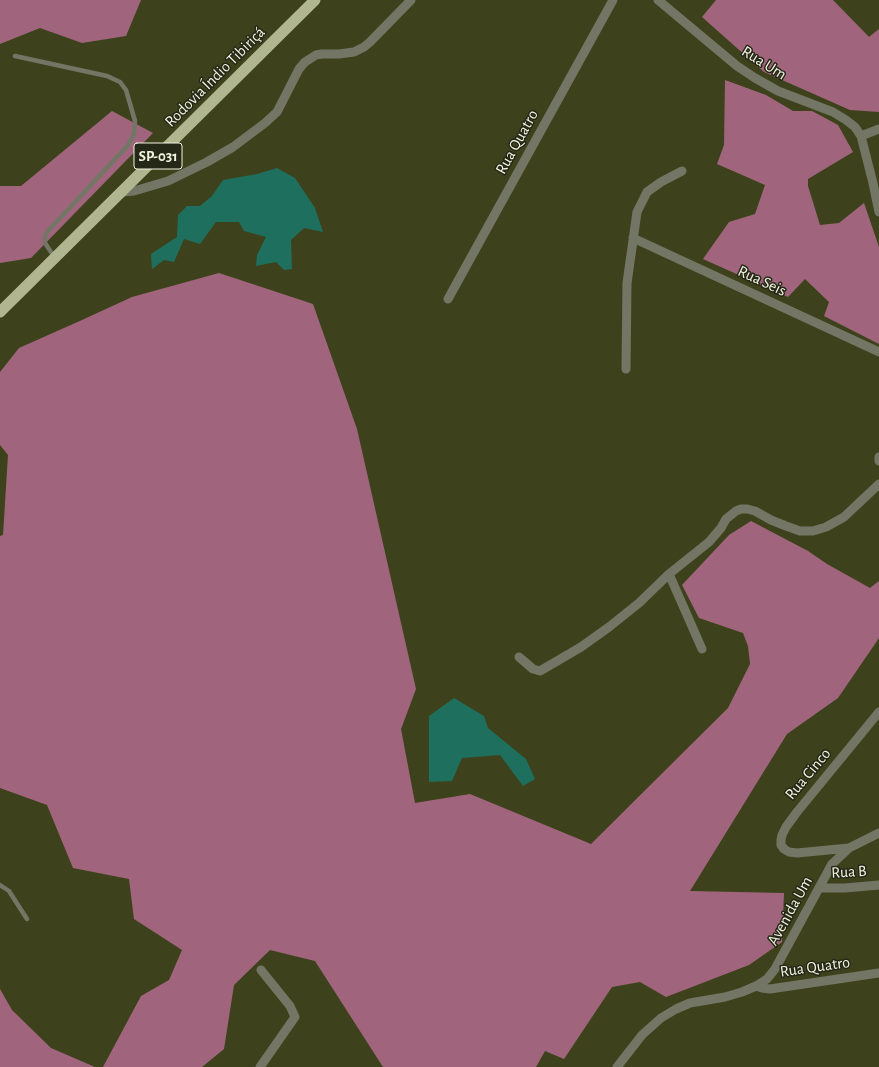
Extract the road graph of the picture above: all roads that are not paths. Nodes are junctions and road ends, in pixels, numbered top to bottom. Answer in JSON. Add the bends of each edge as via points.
{"nodes":[{"id":1,"x":315,"y":0,"type":"edge"},
{"id":2,"x":411,"y":0,"type":"edge"},
{"id":3,"x":613,"y":0,"type":"edge"},
{"id":4,"x":658,"y":0,"type":"edge"},
{"id":5,"x":15,"y":56,"type":"dead end"},
{"id":6,"x":879,"y":129,"type":"edge"},
{"id":7,"x":861,"y":136,"type":"junction"},
{"id":8,"x":682,"y":171,"type":"dead end"},
{"id":9,"x":122,"y":192,"type":"junction"},
{"id":10,"x":879,"y":212,"type":"edge"},
{"id":11,"x":633,"y":238,"type":"junction"},
{"id":12,"x":55,"y":258,"type":"junction"},
{"id":13,"x":448,"y":299,"type":"dead end"},
{"id":14,"x":0,"y":312,"type":"edge"},
{"id":15,"x":879,"y":352,"type":"edge"},
{"id":16,"x":626,"y":370,"type":"dead end"},
{"id":17,"x":879,"y":457,"type":"edge"},
{"id":18,"x":879,"y":461,"type":"edge"},
{"id":19,"x":879,"y":484,"type":"edge"},
{"id":20,"x":669,"y":574,"type":"junction"},
{"id":21,"x":702,"y":649,"type":"dead end"},
{"id":22,"x":519,"y":657,"type":"dead end"},
{"id":23,"x":879,"y":712,"type":"edge"},
{"id":24,"x":879,"y":834,"type":"edge"},
{"id":25,"x":849,"y":848,"type":"junction"},
{"id":26,"x":797,"y":853,"type":"joint"},
{"id":27,"x":0,"y":885,"type":"edge"},
{"id":28,"x":879,"y":885,"type":"edge"},
{"id":29,"x":820,"y":888,"type":"junction"},
{"id":30,"x":27,"y":919,"type":"dead end"},
{"id":31,"x":261,"y":970,"type":"dead end"},
{"id":32,"x":879,"y":973,"type":"edge"},
{"id":33,"x":756,"y":986,"type":"junction"},
{"id":34,"x":260,"y":1067,"type":"edge"},
{"id":35,"x":617,"y":1067,"type":"edge"}],
"edges":[{"from":1,"to":9,"type":"highway","name":"Rodovia Índio Tibiriçá","number":"SP-031"},
{"from":2,"to":9,"type":"street","via":[[364,47],[354,52],[316,55],[305,62],[277,112],[234,147],[168,181]]},
{"from":3,"to":13,"type":"street","name":"Rua Quatro"},
{"from":4,"to":7,"type":"street","name":"Rua Um","via":[[737,66],[778,90],[833,112],[855,126]]},
{"from":5,"to":12,"type":"lane","via":[[107,76],[120,82],[126,90],[135,121],[134,134],[128,145],[48,230],[45,243]]},
{"from":6,"to":7,"type":"street"},
{"from":7,"to":10,"type":"street"},
{"from":8,"to":11,"type":"street","via":[[647,192],[637,212]]},
{"from":9,"to":12,"type":"highway","name":"Rodovia Índio Tibiriçá","number":"SP-031"},
{"from":11,"to":15,"type":"street","name":"Rua Seis"},
{"from":11,"to":16,"type":"street","via":[[627,283]]},
{"from":12,"to":14,"type":"highway","name":"Rodovia Índio Tibiriçá","number":"SP-031"},
{"from":17,"to":18,"type":"street"},
{"from":19,"to":20,"type":"street","via":[[844,517],[814,531],[800,531],[755,511],[736,511],[726,519],[710,542]]},
{"from":20,"to":21,"type":"street"},
{"from":20,"to":22,"type":"street","via":[[609,627],[542,670],[535,670]]},
{"from":23,"to":26,"type":"street","name":"Rua Cinco","via":[[786,827],[781,846],[788,852]]},
{"from":24,"to":25,"type":"street","name":"Avenida Um"},
{"from":25,"to":26,"type":"street","name":"Avenida Um"},
{"from":25,"to":29,"type":"street","name":"Avenida Um","via":[[832,864]]},
{"from":27,"to":30,"type":"lane","via":[[8,891]]},
{"from":28,"to":29,"type":"street","name":"Rua B"},
{"from":29,"to":33,"type":"street","name":"Avenida Um","via":[[775,969],[767,979]]},
{"from":31,"to":34,"type":"street","via":[[290,1006],[295,1017]]},
{"from":32,"to":33,"type":"street","name":"Rua Quatro","via":[[770,989]]},
{"from":33,"to":35,"type":"street","via":[[725,997],[690,1003],[676,1009],[642,1035]]}]}
